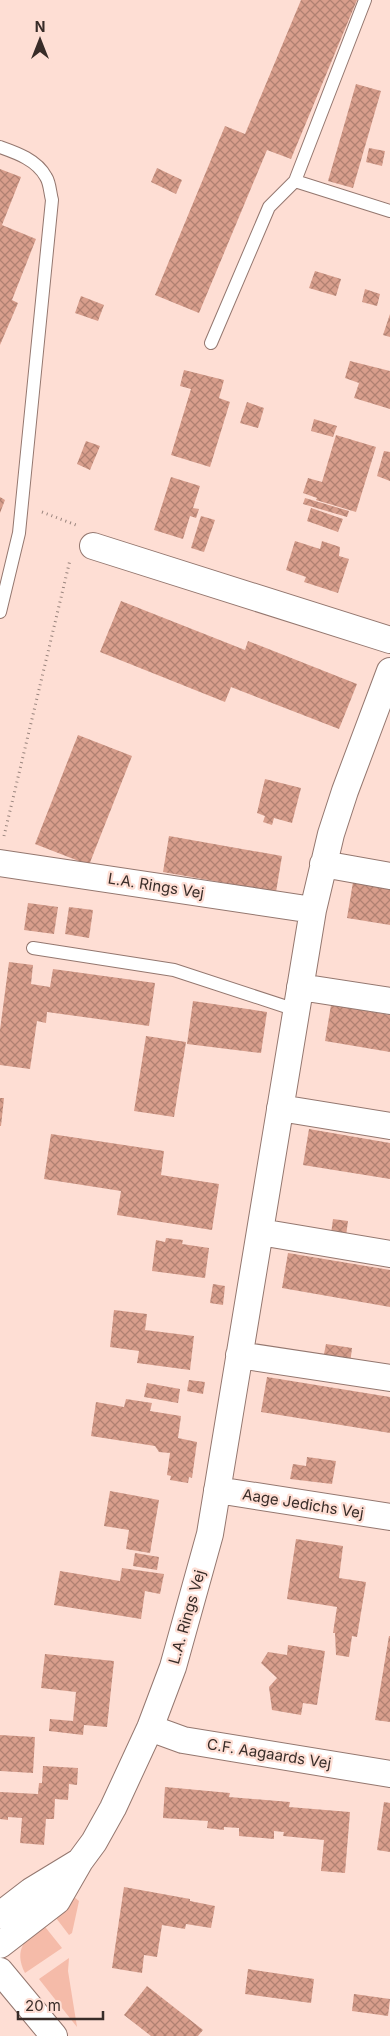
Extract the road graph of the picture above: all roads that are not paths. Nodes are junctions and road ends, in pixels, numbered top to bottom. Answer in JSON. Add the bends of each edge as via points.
{"nodes":[{"id":1,"x":365,"y":0,"type":"edge"},
{"id":2,"x":0,"y":147,"type":"edge"},
{"id":3,"x":295,"y":181,"type":"junction"},
{"id":4,"x":390,"y":210,"type":"edge"},
{"id":5,"x":211,"y":343,"type":"dead end"},
{"id":6,"x":82,"y":550,"type":"road end"},
{"id":7,"x":0,"y":612,"type":"edge"},
{"id":8,"x":390,"y":640,"type":"edge"},
{"id":9,"x":390,"y":671,"type":"edge"},
{"id":10,"x":1,"y":852,"type":"edge"},
{"id":11,"x":323,"y":864,"type":"junction"},
{"id":12,"x":390,"y":876,"type":"edge"},
{"id":13,"x":313,"y":910,"type":"junction"},
{"id":14,"x":33,"y":948,"type":"dead end"},
{"id":15,"x":298,"y":998,"type":"junction"},
{"id":16,"x":390,"y":1001,"type":"edge"},
{"id":17,"x":280,"y":1108,"type":"junction"},
{"id":18,"x":390,"y":1126,"type":"edge"},
{"id":19,"x":260,"y":1232,"type":"junction"},
{"id":20,"x":390,"y":1254,"type":"edge"},
{"id":21,"x":239,"y":1355,"type":"junction"},
{"id":22,"x":390,"y":1378,"type":"edge"},
{"id":23,"x":217,"y":1490,"type":"junction"},
{"id":24,"x":390,"y":1517,"type":"edge"},
{"id":25,"x":150,"y":1728,"type":"junction"},
{"id":26,"x":390,"y":1774,"type":"edge"},
{"id":27,"x":80,"y":1861,"type":"junction"},
{"id":28,"x":0,"y":1915,"type":"edge"},
{"id":29,"x":0,"y":1945,"type":"edge"},
{"id":30,"x":0,"y":1971,"type":"edge"},
{"id":31,"x":54,"y":2036,"type":"edge"}],
"edges":[{"from":1,"to":3,"type":"lane"},
{"from":2,"to":7,"type":"lane","via":[[35,164],[47,177],[52,200],[19,533]]},
{"from":3,"to":4,"type":"lane"},
{"from":3,"to":5,"type":"lane","via":[[269,208]]},
{"from":6,"to":8,"type":"street"},
{"from":9,"to":11,"type":"street","name":"L.A. Rings Vej","via":[[345,791]]},
{"from":10,"to":13,"type":"street","name":"L.A. Rings Vej"},
{"from":11,"to":12,"type":"street"},
{"from":11,"to":13,"type":"street","name":"L.A. Rings Vej"},
{"from":13,"to":15,"type":"street","name":"L.A. Rings Vej"},
{"from":14,"to":15,"type":"lane","via":[[174,970]]},
{"from":15,"to":16,"type":"street"},
{"from":15,"to":17,"type":"street","name":"L.A. Rings Vej"},
{"from":17,"to":18,"type":"street"},
{"from":17,"to":19,"type":"street","name":"L.A. Rings Vej"},
{"from":19,"to":20,"type":"street"},
{"from":19,"to":21,"type":"street","name":"L.A. Rings Vej"},
{"from":21,"to":22,"type":"street"},
{"from":21,"to":23,"type":"street","name":"L.A. Rings Vej"},
{"from":23,"to":24,"type":"street","name":"Aage Jedichs Vej"},
{"from":23,"to":25,"type":"street","name":"L.A. Rings Vej","via":[[210,1534],[189,1611],[173,1667]]},
{"from":25,"to":26,"type":"street","name":"C.F. Aagaards Vej","via":[[183,1740]]},
{"from":25,"to":27,"type":"street","name":"L.A. Rings Vej","via":[[113,1808]]},
{"from":27,"to":28,"type":"street","name":"L.A. Rings Vej","via":[[31,1890]]},
{"from":27,"to":29,"type":"street","name":"L.A. Rings Vej","via":[[57,1901]]},
{"from":30,"to":31,"type":"street"}]}
